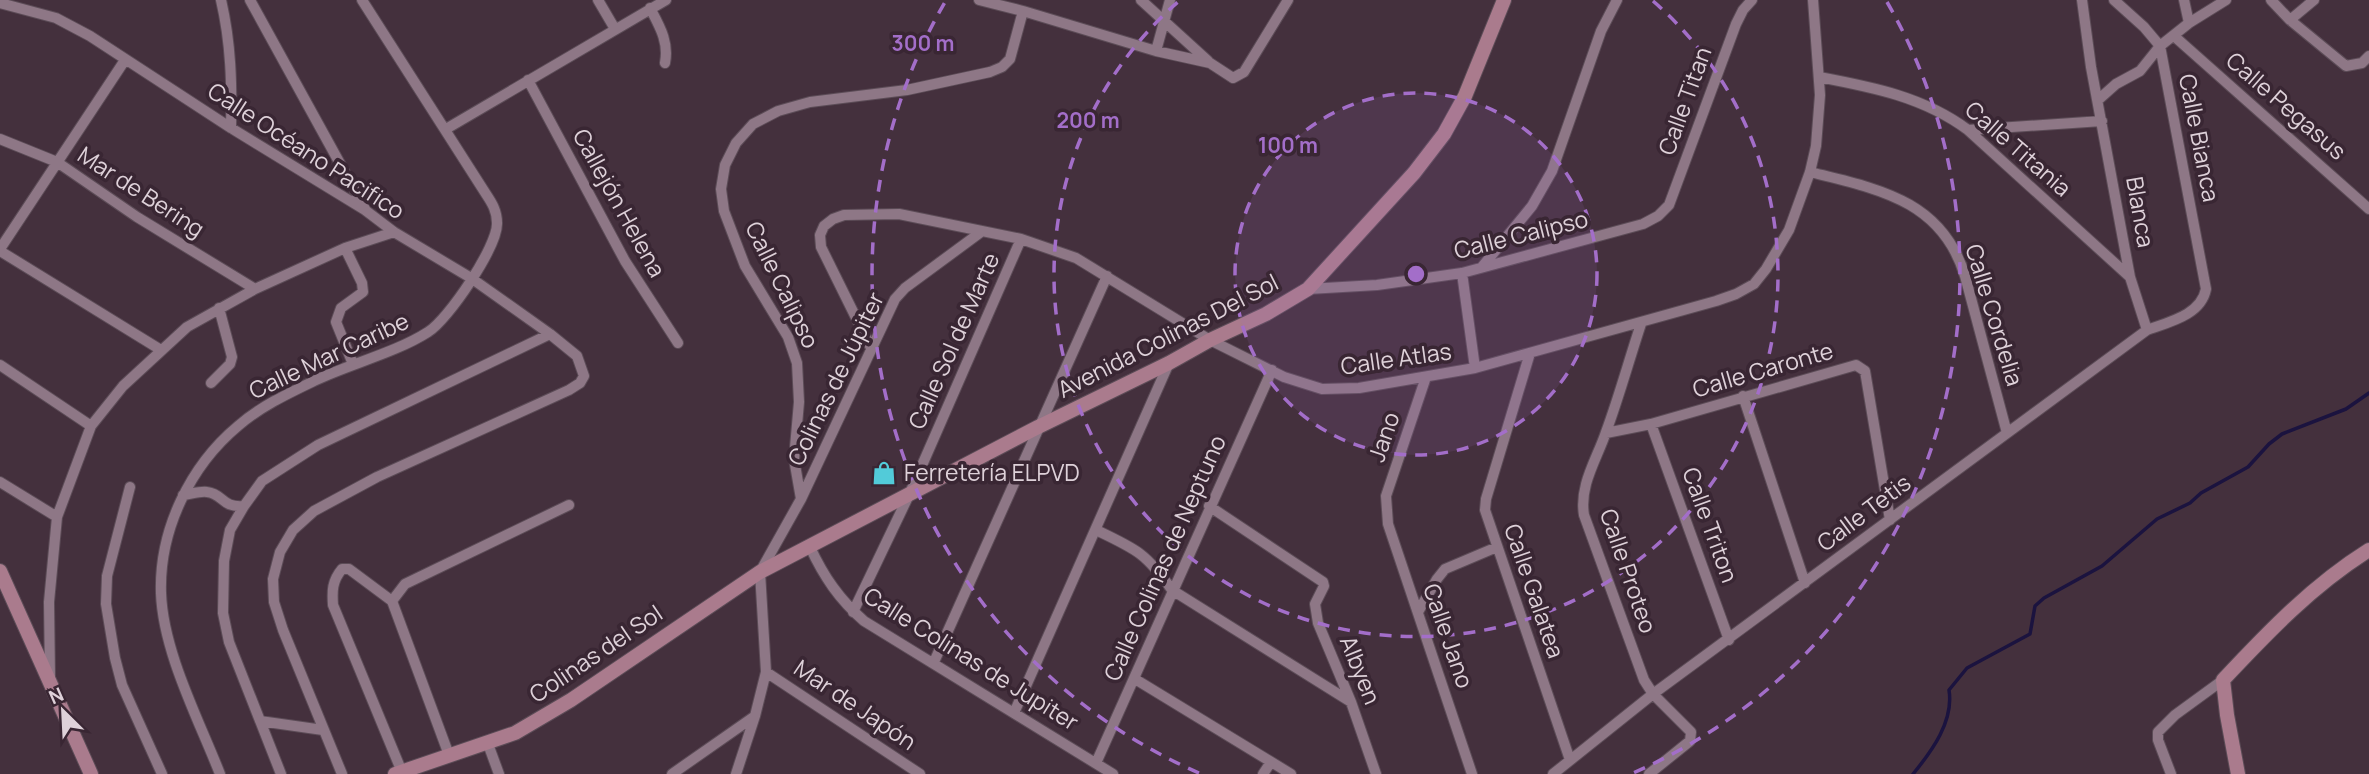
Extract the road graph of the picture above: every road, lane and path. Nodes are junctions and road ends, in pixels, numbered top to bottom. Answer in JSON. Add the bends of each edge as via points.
{"nodes":[{"id":1,"x":221,"y":0,"type":"edge"},
{"id":2,"x":250,"y":0,"type":"edge"},
{"id":3,"x":362,"y":0,"type":"edge"},
{"id":4,"x":597,"y":0,"type":"edge"},
{"id":5,"x":666,"y":0,"type":"edge"},
{"id":6,"x":979,"y":0,"type":"edge"},
{"id":7,"x":1141,"y":0,"type":"edge"},
{"id":8,"x":1170,"y":0,"type":"edge"},
{"id":9,"x":1288,"y":0,"type":"edge"},
{"id":10,"x":1504,"y":0,"type":"edge"},
{"id":11,"x":1617,"y":0,"type":"edge"},
{"id":12,"x":1752,"y":0,"type":"edge"},
{"id":13,"x":1813,"y":0,"type":"edge"},
{"id":14,"x":2082,"y":0,"type":"edge"},
{"id":15,"x":2114,"y":0,"type":"edge"},
{"id":16,"x":2184,"y":0,"type":"edge"},
{"id":17,"x":2226,"y":0,"type":"edge"},
{"id":18,"x":2271,"y":0,"type":"edge"},
{"id":19,"x":2314,"y":0,"type":"edge"},
{"id":20,"x":0,"y":3,"type":"edge"},
{"id":21,"x":650,"y":8,"type":"junction"},
{"id":22,"x":1023,"y":11,"type":"junction"},
{"id":23,"x":1165,"y":19,"type":"junction"},
{"id":24,"x":2290,"y":20,"type":"junction"},
{"id":25,"x":2189,"y":23,"type":"junction"},
{"id":26,"x":615,"y":29,"type":"junction"},
{"id":27,"x":2174,"y":36,"type":"junction"},
{"id":28,"x":2160,"y":46,"type":"junction"},
{"id":29,"x":1156,"y":51,"type":"junction"},
{"id":30,"x":2369,"y":56,"type":"edge"},
{"id":31,"x":125,"y":60,"type":"junction"},
{"id":32,"x":665,"y":63,"type":"dead end"},
{"id":33,"x":1210,"y":63,"type":"junction"},
{"id":34,"x":1819,"y":77,"type":"junction"},
{"id":35,"x":528,"y":80,"type":"junction"},
{"id":36,"x":2098,"y":100,"type":"junction"},
{"id":37,"x":2102,"y":121,"type":"junction"},
{"id":38,"x":231,"y":128,"type":"junction"},
{"id":39,"x":446,"y":129,"type":"junction"},
{"id":40,"x":1968,"y":130,"type":"junction"},
{"id":41,"x":0,"y":139,"type":"edge"},
{"id":42,"x":57,"y":162,"type":"junction"},
{"id":43,"x":1810,"y":172,"type":"junction"},
{"id":44,"x":2369,"y":209,"type":"edge"},
{"id":45,"x":365,"y":210,"type":"junction"},
{"id":46,"x":1658,"y":216,"type":"joint"},
{"id":47,"x":394,"y":232,"type":"junction"},
{"id":48,"x":981,"y":232,"type":"junction"},
{"id":49,"x":1021,"y":239,"type":"junction"},
{"id":50,"x":345,"y":248,"type":"junction"},
{"id":51,"x":0,"y":250,"type":"edge"},
{"id":52,"x":1482,"y":267,"type":"junction"},
{"id":53,"x":1462,"y":273,"type":"junction"},
{"id":54,"x":1107,"y":276,"type":"junction"},
{"id":55,"x":2130,"y":277,"type":"junction"},
{"id":56,"x":471,"y":278,"type":"junction"},
{"id":57,"x":255,"y":289,"type":"junction"},
{"id":58,"x":1308,"y":289,"type":"junction"},
{"id":59,"x":2205,"y":297,"type":"joint"},
{"id":60,"x":219,"y":308,"type":"junction"},
{"id":61,"x":1641,"y":324,"type":"junction"},
{"id":62,"x":2147,"y":330,"type":"junction"},
{"id":63,"x":550,"y":334,"type":"junction"},
{"id":64,"x":1210,"y":340,"type":"junction"},
{"id":65,"x":678,"y":343,"type":"dead end"},
{"id":66,"x":870,"y":348,"type":"junction"},
{"id":67,"x":161,"y":350,"type":"junction"},
{"id":68,"x":1530,"y":354,"type":"junction"},
{"id":69,"x":1169,"y":363,"type":"junction"},
{"id":70,"x":0,"y":365,"type":"edge"},
{"id":71,"x":353,"y":365,"type":"junction"},
{"id":72,"x":1475,"y":368,"type":"junction"},
{"id":73,"x":1272,"y":370,"type":"junction"},
{"id":74,"x":1426,"y":377,"type":"junction"},
{"id":75,"x":211,"y":383,"type":"dead end"},
{"id":76,"x":1742,"y":397,"type":"junction"},
{"id":77,"x":1651,"y":424,"type":"junction"},
{"id":78,"x":91,"y":426,"type":"junction"},
{"id":79,"x":1038,"y":427,"type":"junction"},
{"id":80,"x":1606,"y":433,"type":"junction"},
{"id":81,"x":2007,"y":433,"type":"junction"},
{"id":82,"x":0,"y":482,"type":"edge"},
{"id":83,"x":130,"y":486,"type":"dead end"},
{"id":84,"x":183,"y":495,"type":"junction"},
{"id":85,"x":909,"y":495,"type":"junction"},
{"id":86,"x":801,"y":499,"type":"junction"},
{"id":87,"x":569,"y":505,"type":"dead end"},
{"id":88,"x":244,"y":506,"type":"junction"},
{"id":89,"x":1209,"y":506,"type":"junction"},
{"id":90,"x":1386,"y":511,"type":"joint"},
{"id":91,"x":57,"y":517,"type":"junction"},
{"id":92,"x":1890,"y":520,"type":"junction"},
{"id":93,"x":1096,"y":530,"type":"junction"},
{"id":94,"x":810,"y":547,"type":"junction"},
{"id":95,"x":1497,"y":547,"type":"junction"},
{"id":96,"x":2369,"y":550,"type":"edge"},
{"id":97,"x":0,"y":571,"type":"edge"},
{"id":98,"x":760,"y":572,"type":"junction"},
{"id":99,"x":1805,"y":583,"type":"junction"},
{"id":100,"x":1172,"y":590,"type":"junction"},
{"id":101,"x":392,"y":600,"type":"junction"},
{"id":102,"x":853,"y":612,"type":"junction"},
{"id":103,"x":1418,"y":612,"type":"junction"},
{"id":104,"x":1729,"y":640,"type":"junction"},
{"id":105,"x":934,"y":663,"type":"junction"},
{"id":106,"x":766,"y":672,"type":"junction"},
{"id":107,"x":50,"y":678,"type":"junction"},
{"id":108,"x":1135,"y":679,"type":"junction"},
{"id":109,"x":2223,"y":680,"type":"junction"},
{"id":110,"x":1653,"y":694,"type":"junction"},
{"id":111,"x":1350,"y":702,"type":"junction"},
{"id":112,"x":1014,"y":713,"type":"junction"},
{"id":113,"x":755,"y":716,"type":"junction"},
{"id":114,"x":260,"y":721,"type":"junction"},
{"id":115,"x":323,"y":730,"type":"junction"},
{"id":116,"x":488,"y":744,"type":"junction"},
{"id":117,"x":449,"y":755,"type":"junction"},
{"id":118,"x":1570,"y":760,"type":"junction"},
{"id":119,"x":1271,"y":762,"type":"junction"},
{"id":120,"x":1096,"y":763,"type":"junction"},
{"id":121,"x":399,"y":773,"type":"edge"},
{"id":122,"x":91,"y":774,"type":"edge"},
{"id":123,"x":162,"y":774,"type":"edge"},
{"id":124,"x":220,"y":774,"type":"edge"},
{"id":125,"x":281,"y":774,"type":"edge"},
{"id":126,"x":341,"y":774,"type":"edge"},
{"id":127,"x":499,"y":774,"type":"edge"},
{"id":128,"x":672,"y":774,"type":"edge"},
{"id":129,"x":736,"y":774,"type":"edge"},
{"id":130,"x":920,"y":774,"type":"edge"},
{"id":131,"x":1113,"y":774,"type":"edge"},
{"id":132,"x":1263,"y":774,"type":"edge"},
{"id":133,"x":1291,"y":774,"type":"edge"},
{"id":134,"x":1376,"y":774,"type":"edge"},
{"id":135,"x":1472,"y":774,"type":"edge"},
{"id":136,"x":1553,"y":774,"type":"edge"},
{"id":137,"x":1649,"y":774,"type":"edge"},
{"id":138,"x":2171,"y":774,"type":"edge"},
{"id":139,"x":2238,"y":774,"type":"edge"}],
"edges":[{"from":1,"to":38,"type":"street","via":[[232,70]]},
{"from":2,"to":45,"type":"street"},
{"from":3,"to":39,"type":"street","name":"Calle Mar Caribe"},
{"from":4,"to":26,"type":"street"},
{"from":5,"to":21,"type":"street"},
{"from":6,"to":22,"type":"street"},
{"from":7,"to":23,"type":"street"},
{"from":8,"to":23,"type":"street"},
{"from":9,"to":33,"type":"street","via":[[1244,72],[1233,78]]},
{"from":10,"to":58,"type":"street","name":"Avenida Colinas Del Sol","via":[[1465,96],[1444,134]]},
{"from":11,"to":52,"type":"street","via":[[1601,31],[1552,171],[1532,206]]},
{"from":12,"to":46,"type":"street","name":"Calle Titan","via":[[1736,24],[1669,205]]},
{"from":13,"to":34,"type":"street","name":"Calle Atlas"},
{"from":14,"to":36,"type":"street","name":"Blanca"},
{"from":15,"to":28,"type":"street"},
{"from":16,"to":25,"type":"street"},
{"from":17,"to":25,"type":"street","name":"Calle Bianca"},
{"from":18,"to":24,"type":"street"},
{"from":19,"to":24,"type":"street"},
{"from":20,"to":31,"type":"street","name":"Calle Océano Pacifico","via":[[56,18]]},
{"from":21,"to":26,"type":"street"},
{"from":21,"to":32,"type":"street","via":[[664,38]]},
{"from":22,"to":29,"type":"street"},
{"from":22,"to":86,"type":"street","name":"Calle Calipso","via":[[1010,59],[1002,67],[907,90],[810,102],[778,111],[753,124],[730,154],[721,189],[724,211],[745,266],[788,337],[797,363],[794,459]]},
{"from":23,"to":29,"type":"street"},
{"from":23,"to":33,"type":"street"},
{"from":24,"to":30,"type":"street","via":[[2346,65],[2362,63]]},
{"from":25,"to":27,"type":"street","name":"Calle Bianca"},
{"from":26,"to":35,"type":"street"},
{"from":27,"to":28,"type":"street","name":"Calle Bianca"},
{"from":27,"to":44,"type":"street","name":"Calle Pegasus"},
{"from":28,"to":36,"type":"street","via":[[2140,71]]},
{"from":28,"to":59,"type":"street","name":"Calle Bianca"},
{"from":29,"to":33,"type":"street"},
{"from":31,"to":38,"type":"street","name":"Calle Océano Pacifico"},
{"from":31,"to":42,"type":"street"},
{"from":34,"to":40,"type":"street","name":"Calle Titania","via":[[1903,96],[1951,117]]},
{"from":34,"to":43,"type":"street","name":"Calle Atlas","via":[[1819,120]]},
{"from":35,"to":39,"type":"street"},
{"from":35,"to":65,"type":"street","name":"Callejón Helena","via":[[625,261]]},
{"from":36,"to":37,"type":"street","name":"Blanca"},
{"from":37,"to":40,"type":"street"},
{"from":37,"to":55,"type":"street","name":"Blanca"},
{"from":38,"to":45,"type":"street","name":"Calle Océano Pacifico"},
{"from":39,"to":56,"type":"street","name":"Calle Mar Caribe","via":[[495,209],[498,225],[488,255]]},
{"from":40,"to":55,"type":"street","name":"Calle Titania"},
{"from":41,"to":42,"type":"street","name":"Mar de Bering"},
{"from":42,"to":51,"type":"street"},
{"from":42,"to":57,"type":"street","name":"Mar de Bering"},
{"from":43,"to":61,"type":"street","name":"Calle Atlas","via":[[1789,230],[1754,284]]},
{"from":43,"to":81,"type":"street","name":"Calle Cordelia","via":[[1892,195],[1913,205],[1949,238],[1967,282]]},
{"from":45,"to":47,"type":"street","name":"Calle Océano Pacifico"},
{"from":46,"to":52,"type":"street","name":"Calle Calipso","via":[[1620,231]]},
{"from":47,"to":50,"type":"street"},
{"from":47,"to":56,"type":"street","name":"Calle Océano Pacifico"},
{"from":48,"to":49,"type":"street","name":"Calle Atlas"},
{"from":48,"to":66,"type":"street","name":"Colinas de Júpiter","via":[[905,288]]},
{"from":48,"to":66,"type":"street","name":"Calle Atlas","via":[[899,214],[844,215],[824,226],[821,247]]},
{"from":49,"to":54,"type":"street","name":"Calle Atlas","via":[[1061,251]]},
{"from":49,"to":85,"type":"street","name":"Calle Sol de Marte"},
{"from":50,"to":57,"type":"street"},
{"from":50,"to":71,"type":"street","via":[[363,292],[341,309],[336,322]]},
{"from":51,"to":67,"type":"street"},
{"from":52,"to":53,"type":"street","name":"Calle Calipso"},
{"from":53,"to":58,"type":"street","name":"Calle Calipso"},
{"from":53,"to":72,"type":"street"},
{"from":54,"to":64,"type":"street","name":"Calle Atlas"},
{"from":54,"to":79,"type":"street"},
{"from":55,"to":62,"type":"street","name":"Blanca"},
{"from":56,"to":63,"type":"street","name":"Calle Océano Pacifico"},
{"from":56,"to":71,"type":"street","name":"Calle Mar Caribe","via":[[438,325]]},
{"from":57,"to":60,"type":"street"},
{"from":58,"to":64,"type":"street","name":"Avenida Colinas Del Sol"},
{"from":59,"to":62,"type":"street","name":"Calle Tetis","via":[[2184,316]]},
{"from":60,"to":67,"type":"street"},
{"from":60,"to":75,"type":"street","via":[[232,357]]},
{"from":61,"to":68,"type":"street","name":"Calle Atlas"},
{"from":61,"to":80,"type":"street","name":"Calle Proteo"},
{"from":62,"to":81,"type":"street","name":"Calle Tetis"},
{"from":63,"to":88,"type":"street","via":[[318,445],[262,481]]},
{"from":63,"to":115,"type":"street","name":"Calle Océano Pacifico","via":[[577,356],[584,376],[580,383],[314,511],[293,530],[280,552],[273,579],[274,601]]},
{"from":64,"to":69,"type":"street","name":"Avenida Colinas Del Sol"},
{"from":64,"to":73,"type":"street","name":"Calle Atlas"},
{"from":66,"to":86,"type":"street","name":"Colinas de Júpiter"},
{"from":67,"to":78,"type":"street","via":[[123,386]]},
{"from":68,"to":72,"type":"street","name":"Calle Atlas"},
{"from":68,"to":95,"type":"street","name":"Calle Galatea","via":[[1486,499]]},
{"from":69,"to":79,"type":"street","name":"Avenida Colinas Del Sol"},
{"from":69,"to":93,"type":"street"},
{"from":70,"to":78,"type":"street"},
{"from":71,"to":84,"type":"street","name":"Calle Mar Caribe","via":[[265,406],[237,426],[194,475]]},
{"from":72,"to":74,"type":"street","name":"Calle Atlas"},
{"from":73,"to":74,"type":"street","name":"Calle Atlas","via":[[1322,389]]},
{"from":73,"to":89,"type":"street","name":"Calle Colinas de Neptuno"},
{"from":74,"to":90,"type":"street","name":"Jano","via":[[1385,496]]},
{"from":76,"to":77,"type":"street","name":"Calle Caronte"},
{"from":76,"to":92,"type":"street","name":"Calle Caronte","via":[[1861,367]]},
{"from":76,"to":99,"type":"street"},
{"from":77,"to":80,"type":"street","name":"Calle Caronte"},
{"from":77,"to":104,"type":"street","name":"Calle Triton"},
{"from":78,"to":91,"type":"street"},
{"from":79,"to":85,"type":"street","name":"Avenida Colinas Del Sol"},
{"from":79,"to":105,"type":"street"},
{"from":80,"to":110,"type":"street","name":"Calle Proteo","via":[[1584,488],[1584,514]]},
{"from":81,"to":92,"type":"street","name":"Calle Tetis"},
{"from":82,"to":91,"type":"street"},
{"from":83,"to":123,"type":"street","via":[[107,576],[106,604],[122,685]]},
{"from":84,"to":88,"type":"street","via":[[209,492],[233,507]]},
{"from":84,"to":124,"type":"street","name":"Calle Mar Caribe","via":[[164,557],[164,620]]},
{"from":85,"to":94,"type":"street","name":"Avenida Colinas Del Sol"},
{"from":85,"to":102,"type":"street","name":"Calle Sol de Marte"},
{"from":86,"to":98,"type":"street","name":"Colinas de Júpiter"},
{"from":87,"to":101,"type":"street","via":[[405,583]]},
{"from":88,"to":114,"type":"street","via":[[230,530],[223,613],[229,642]]},
{"from":89,"to":100,"type":"street","name":"Calle Colinas de Neptuno"},
{"from":89,"to":111,"type":"street","name":"Albyen","via":[[1322,582],[1315,613]]},
{"from":90,"to":103,"type":"street","name":"Calle Jano"},
{"from":91,"to":107,"type":"street","via":[[49,602]]},
{"from":92,"to":99,"type":"street","name":"Calle Tetis"},
{"from":93,"to":100,"type":"street","via":[[1139,551]]},
{"from":93,"to":112,"type":"street"},
{"from":94,"to":98,"type":"street","name":"Colinas del Sol"},
{"from":94,"to":102,"type":"street","name":"Calle Colinas de Jupiter","via":[[825,579]]},
{"from":95,"to":103,"type":"street","via":[[1445,569]]},
{"from":95,"to":118,"type":"street","name":"Calle Galatea"},
{"from":96,"to":109,"type":"street","via":[[2283,617]]},
{"from":97,"to":107,"type":"street"},
{"from":98,"to":106,"type":"street"},
{"from":98,"to":116,"type":"street","name":"Colinas del Sol","via":[[571,700]]},
{"from":99,"to":104,"type":"street","name":"Calle Tetis"},
{"from":100,"to":108,"type":"street","name":"Calle Colinas de Neptuno"},
{"from":100,"to":111,"type":"street"},
{"from":101,"to":117,"type":"street"},
{"from":101,"to":121,"type":"street","via":[[349,569],[335,577],[333,605]]},
{"from":102,"to":105,"type":"street","name":"Calle Colinas de Jupiter"},
{"from":103,"to":135,"type":"street","name":"Calle Jano"},
{"from":104,"to":110,"type":"street","name":"Calle Tetis"},
{"from":105,"to":112,"type":"street","name":"Calle Colinas de Jupiter"},
{"from":106,"to":113,"type":"street"},
{"from":106,"to":130,"type":"street","name":"Mar de Japón"},
{"from":107,"to":122,"type":"street"},
{"from":108,"to":119,"type":"street"},
{"from":108,"to":120,"type":"street","name":"Calle Colinas de Neptuno"},
{"from":109,"to":138,"type":"street","via":[[2158,732]]},
{"from":109,"to":139,"type":"street"},
{"from":110,"to":118,"type":"street","name":"Calle Tetis"},
{"from":110,"to":137,"type":"street","name":"Calle Proteo","via":[[1692,737]]},
{"from":111,"to":134,"type":"street","name":"Albyen"},
{"from":112,"to":120,"type":"street","name":"Calle Colinas de Jupiter"},
{"from":113,"to":128,"type":"street"},
{"from":113,"to":129,"type":"street"},
{"from":114,"to":115,"type":"street"},
{"from":114,"to":125,"type":"street"},
{"from":115,"to":126,"type":"street"},
{"from":116,"to":117,"type":"street","name":"Colinas del Sol"},
{"from":116,"to":127,"type":"street"},
{"from":117,"to":121,"type":"street","name":"Colinas del Sol"},
{"from":118,"to":136,"type":"street","name":"Calle Tetis"},
{"from":119,"to":132,"type":"street"},
{"from":119,"to":133,"type":"street"},
{"from":120,"to":131,"type":"street"}]}
